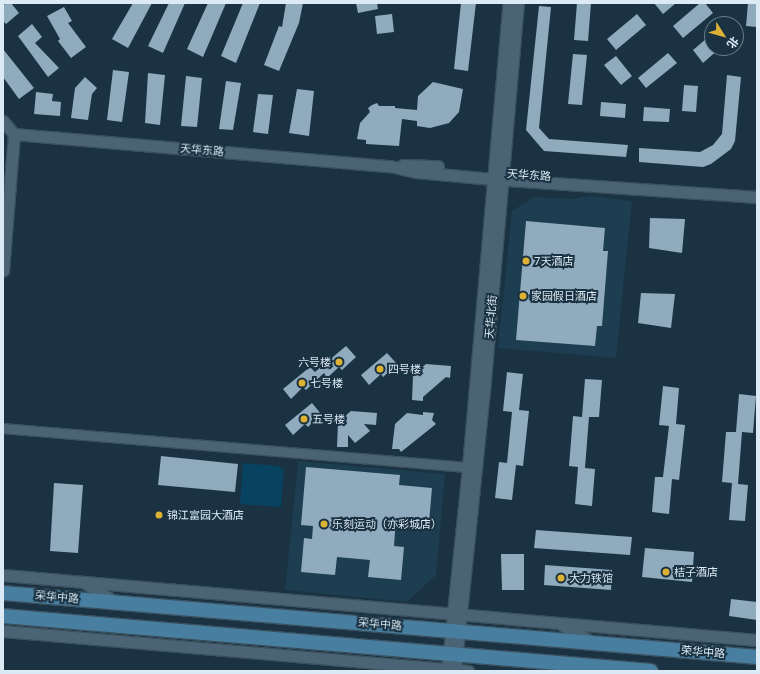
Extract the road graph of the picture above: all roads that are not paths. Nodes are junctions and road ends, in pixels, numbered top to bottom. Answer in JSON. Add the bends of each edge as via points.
{"nodes":[{"id":1,"x":509,"y":3,"type":"edge"},
{"id":2,"x":518,"y":3,"type":"edge"},
{"id":3,"x":3,"y":121,"type":"edge"},
{"id":4,"x":14,"y":134,"type":"junction"},
{"id":5,"x":498,"y":176,"type":"junction"},
{"id":6,"x":757,"y":197,"type":"edge"},
{"id":7,"x":3,"y":271,"type":"edge"},
{"id":8,"x":3,"y":428,"type":"edge"},
{"id":9,"x":468,"y":467,"type":"junction"},
{"id":10,"x":3,"y":575,"type":"edge"},
{"id":11,"x":83,"y":582,"type":"junction"},
{"id":12,"x":3,"y":592,"type":"edge"},
{"id":13,"x":115,"y":602,"type":"junction"},
{"id":14,"x":457,"y":614,"type":"junction"},
{"id":15,"x":3,"y":616,"type":"edge"},
{"id":16,"x":559,"y":623,"type":"junction"},
{"id":17,"x":3,"y":631,"type":"edge"},
{"id":18,"x":455,"y":631,"type":"junction"},
{"id":19,"x":757,"y":640,"type":"edge"},
{"id":20,"x":310,"y":641,"type":"junction"},
{"id":21,"x":595,"y":643,"type":"junction"},
{"id":22,"x":452,"y":653,"type":"junction"},
{"id":23,"x":757,"y":657,"type":"edge"},
{"id":24,"x":337,"y":660,"type":"junction"},
{"id":25,"x":451,"y":670,"type":"edge"},
{"id":26,"x":468,"y":671,"type":"edge"},
{"id":27,"x":651,"y":671,"type":"edge"}],
"edges":[{"from":1,"to":5,"type":"street","name":"天华北街"},
{"from":2,"to":5,"type":"street","name":"天华北街"},
{"from":3,"to":4,"type":"street"},
{"from":4,"to":5,"type":"street","name":"天华东路","via":[[390,166],[416,172]]},
{"from":4,"to":7,"type":"street"},
{"from":5,"to":6,"type":"street","name":"天华东路","via":[[571,178],[596,185]]},
{"from":5,"to":9,"type":"street","name":"天华北街"},
{"from":5,"to":14,"type":"street","name":"天华北街"},
{"from":8,"to":9,"type":"street"},
{"from":9,"to":14,"type":"street","name":"天华北街"},
{"from":10,"to":11,"type":"street"},
{"from":11,"to":13,"type":"street"},
{"from":11,"to":14,"type":"street"},
{"from":12,"to":13,"type":"main road","name":"荣华中路"},
{"from":13,"to":18,"type":"main road","name":"荣华中路"},
{"from":14,"to":16,"type":"street"},
{"from":14,"to":18,"type":"street","name":"天华北街"},
{"from":15,"to":20,"type":"main road","name":"荣华中路"},
{"from":16,"to":19,"type":"street"},
{"from":16,"to":21,"type":"street"},
{"from":17,"to":24,"type":"street"},
{"from":18,"to":21,"type":"main road","name":"荣华中路"},
{"from":18,"to":22,"type":"street","name":"天华北街"},
{"from":20,"to":22,"type":"main road","name":"荣华中路"},
{"from":20,"to":24,"type":"street"},
{"from":21,"to":23,"type":"main road","name":"荣华中路"},
{"from":22,"to":25,"type":"street","name":"天华北街"},
{"from":22,"to":27,"type":"main road","name":"荣华中路"},
{"from":24,"to":25,"type":"street"},
{"from":25,"to":26,"type":"street"}]}
